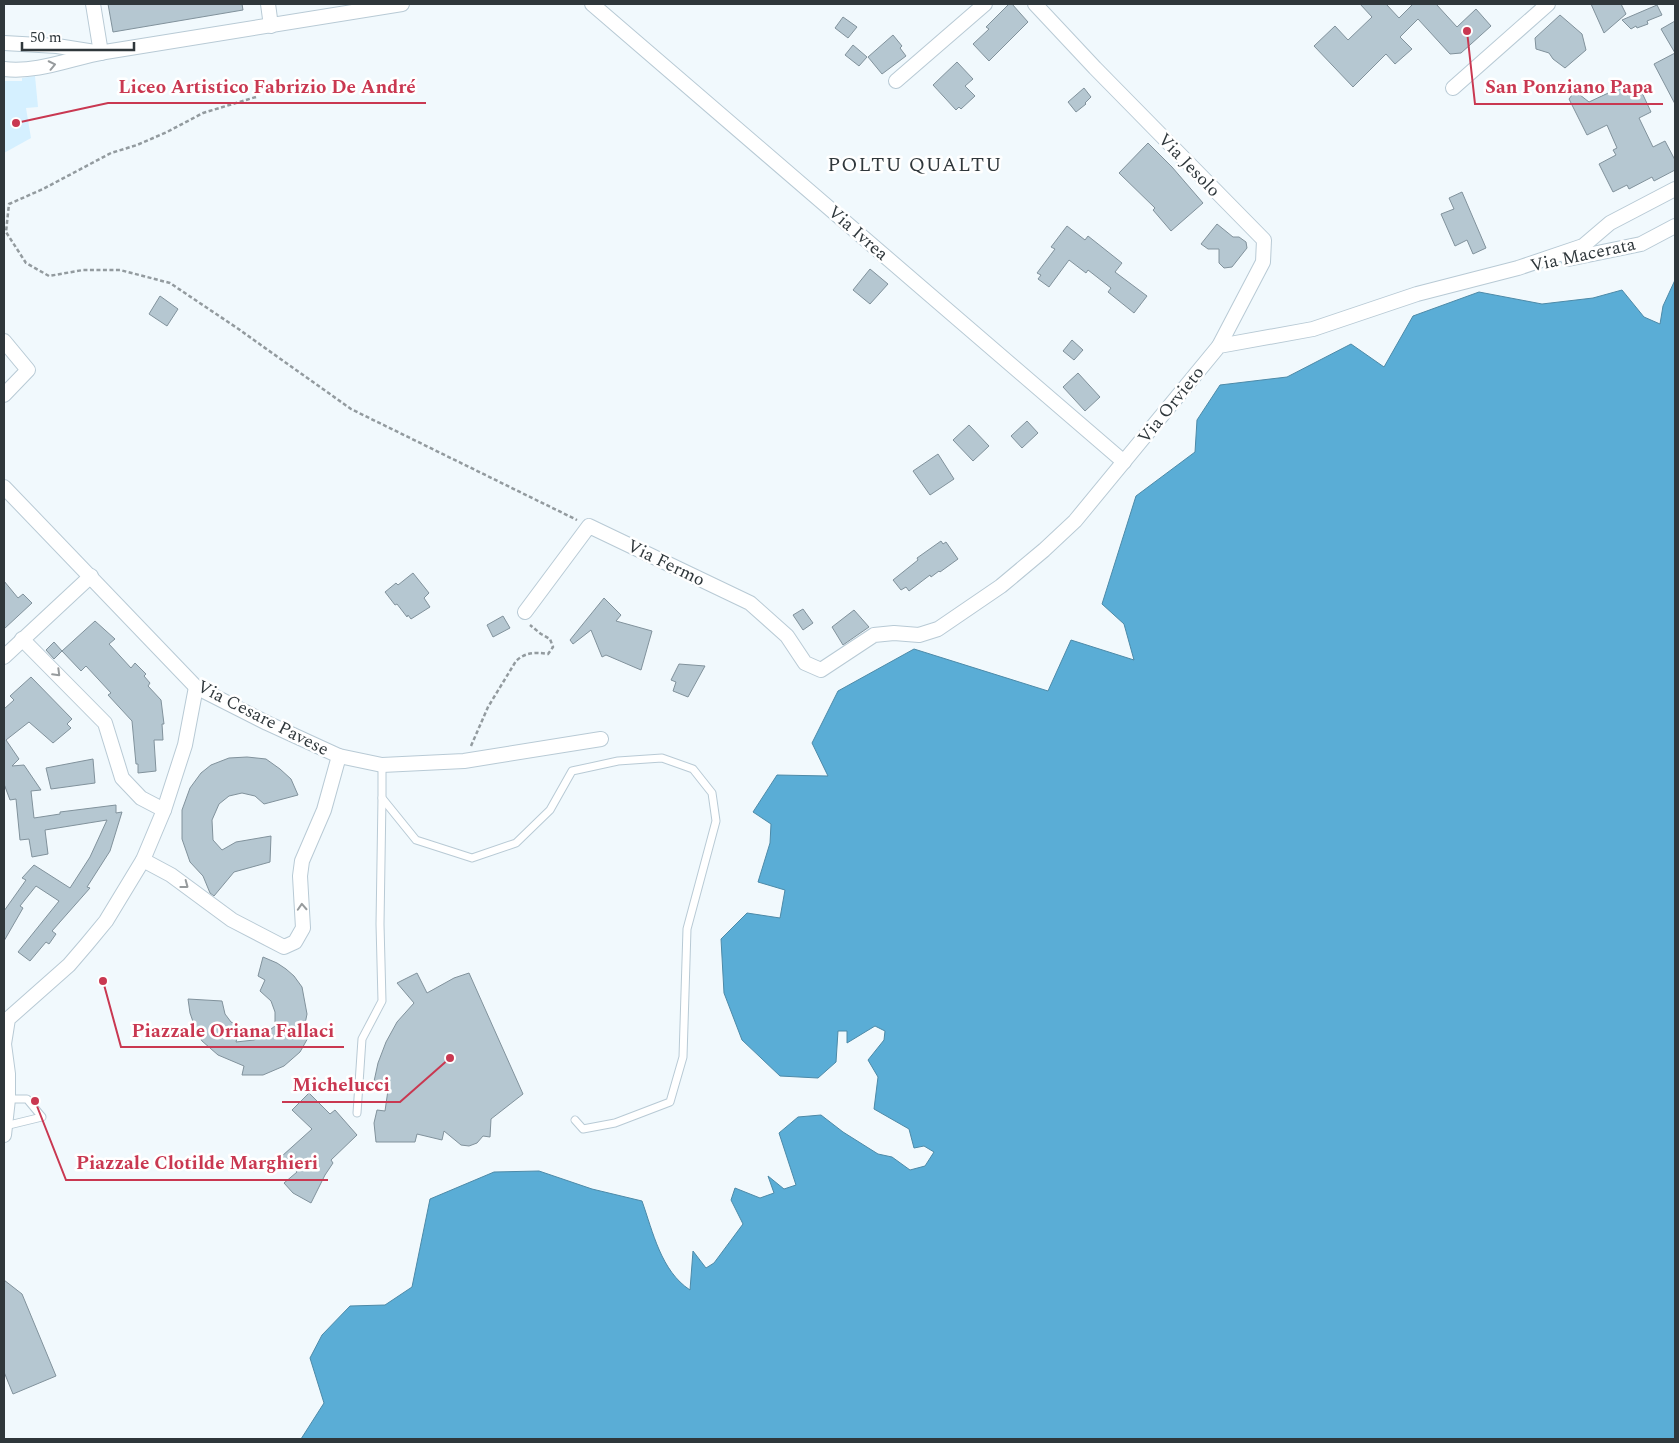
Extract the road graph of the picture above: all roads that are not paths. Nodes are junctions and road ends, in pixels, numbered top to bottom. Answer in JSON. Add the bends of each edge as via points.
{"nodes":[{"id":1,"x":93,"y":4,"type":"edge"},
{"id":2,"x":268,"y":4,"type":"edge"},
{"id":3,"x":402,"y":4,"type":"edge"},
{"id":4,"x":592,"y":4,"type":"edge"},
{"id":5,"x":985,"y":4,"type":"edge"},
{"id":6,"x":1035,"y":4,"type":"edge"},
{"id":7,"x":1548,"y":4,"type":"edge"},
{"id":8,"x":345,"y":8,"type":"edge"},
{"id":9,"x":271,"y":26,"type":"junction"},
{"id":10,"x":4,"y":43,"type":"edge"},
{"id":11,"x":101,"y":53,"type":"junction"},
{"id":12,"x":4,"y":69,"type":"edge"},
{"id":13,"x":896,"y":82,"type":"dead end"},
{"id":14,"x":1453,"y":88,"type":"dead end"},
{"id":15,"x":1675,"y":189,"type":"edge"},
{"id":16,"x":1675,"y":226,"type":"edge"},
{"id":17,"x":1518,"y":268,"type":"junction"},
{"id":18,"x":4,"y":341,"type":"edge"},
{"id":19,"x":1219,"y":346,"type":"junction"},
{"id":20,"x":4,"y":395,"type":"edge"},
{"id":21,"x":1124,"y":462,"type":"junction"},
{"id":22,"x":4,"y":487,"type":"edge"},
{"id":23,"x":91,"y":576,"type":"junction"},
{"id":24,"x":525,"y":612,"type":"road end"},
{"id":25,"x":22,"y":639,"type":"junction"},
{"id":26,"x":4,"y":657,"type":"edge"},
{"id":27,"x":821,"y":670,"type":"joint"},
{"id":28,"x":196,"y":687,"type":"junction"},
{"id":29,"x":601,"y":739,"type":"dead end"},
{"id":30,"x":339,"y":756,"type":"junction"},
{"id":31,"x":382,"y":765,"type":"junction"},
{"id":32,"x":382,"y":798,"type":"junction"},
{"id":33,"x":164,"y":810,"type":"junction"},
{"id":34,"x":143,"y":860,"type":"junction"},
{"id":35,"x":6,"y":1019,"type":"edge"},
{"id":36,"x":8,"y":1099,"type":"junction"},
{"id":37,"x":357,"y":1113,"type":"dead end"},
{"id":38,"x":575,"y":1120,"type":"dead end"},
{"id":39,"x":4,"y":1131,"type":"edge"}],
"edges":[{"from":1,"to":11,"type":"street"},
{"from":2,"to":9,"type":"street"},
{"from":3,"to":8,"type":"street"},
{"from":4,"to":21,"type":"street","name":"Via Ivrea"},
{"from":5,"to":13,"type":"street"},
{"from":6,"to":19,"type":"street","name":"Via Jesolo","via":[[1264,240],[1263,262]]},
{"from":7,"to":14,"type":"street"},
{"from":8,"to":9,"type":"street"},
{"from":9,"to":11,"type":"street"},
{"from":10,"to":11,"type":"street"},
{"from":12,"to":11,"type":"street","one_way":true,"via":[[46,67]]},
{"from":15,"to":17,"type":"street","name":"Via Macerata","via":[[1610,223],[1583,246]]},
{"from":16,"to":17,"type":"street","name":"Via Macerata","via":[[1641,244]]},
{"from":17,"to":19,"type":"street","via":[[1417,294],[1313,329]]},
{"from":18,"to":20,"type":"street","via":[[28,370]]},
{"from":19,"to":21,"type":"street","name":"Via Orvieto"},
{"from":21,"to":27,"type":"street","name":"Via Orvieto","via":[[1075,521],[1001,586],[938,629],[919,635],[874,635]]},
{"from":22,"to":23,"type":"street","name":"Via Cesare Pavese"},
{"from":23,"to":25,"type":"street"},
{"from":23,"to":28,"type":"street","name":"Via Cesare Pavese"},
{"from":24,"to":27,"type":"street","name":"Via Fermo","via":[[590,526],[750,603],[787,636],[805,662]]},
{"from":25,"to":26,"type":"street"},
{"from":25,"to":33,"type":"street","one_way":true,"via":[[105,723],[122,778],[141,798]]},
{"from":28,"to":30,"type":"street","name":"Via Cesare Pavese"},
{"from":28,"to":33,"type":"street","via":[[185,745]]},
{"from":29,"to":31,"type":"street","name":"Via Cesare Pavese","via":[[464,761]]},
{"from":30,"to":31,"type":"street","name":"Via Cesare Pavese"},
{"from":34,"to":30,"type":"street","one_way":true,"via":[[171,875],[232,920],[284,948],[295,942],[303,928],[302,862],[324,810]]},
{"from":31,"to":32,"type":"lane"},
{"from":32,"to":37,"type":"lane","via":[[382,1001],[362,1038]]},
{"from":32,"to":38,"type":"lane","via":[[416,840],[472,858],[516,843],[550,810],[572,771],[618,761],[662,758],[693,769],[712,793],[716,821],[687,929],[683,1057],[670,1102],[615,1122],[583,1128]]},
{"from":33,"to":34,"type":"street"},
{"from":34,"to":35,"type":"street","via":[[106,921],[69,965]]},
{"from":35,"to":36,"type":"street","via":[[4,1044]]},
{"from":36,"to":39,"type":"street"},
{"from":36,"to":39,"type":"lane","via":[[27,1099],[42,1117]]}]}
